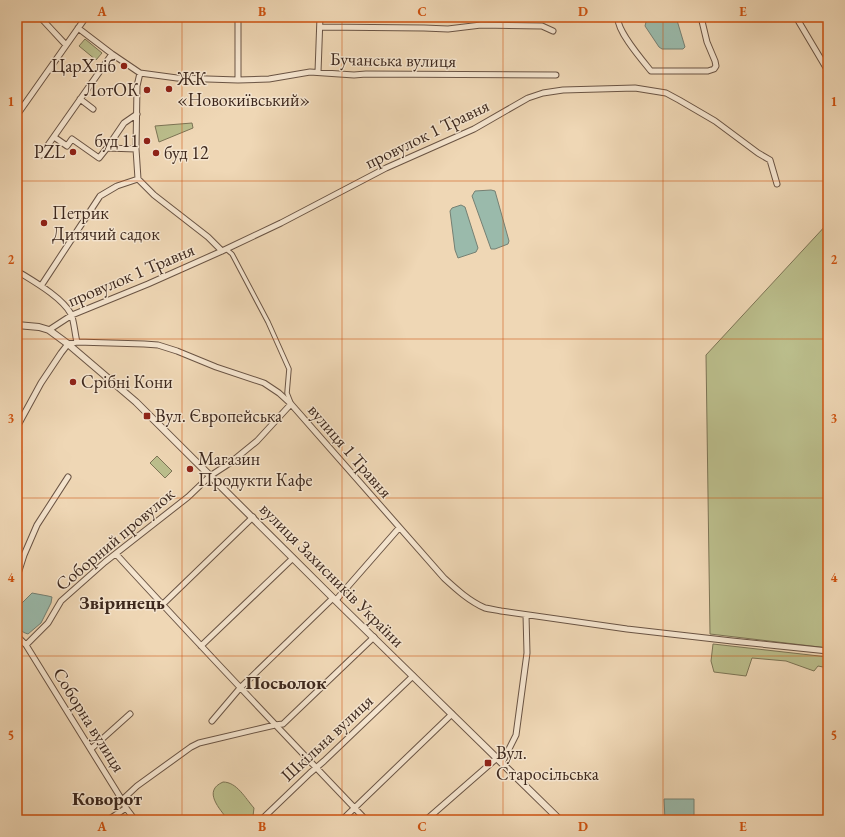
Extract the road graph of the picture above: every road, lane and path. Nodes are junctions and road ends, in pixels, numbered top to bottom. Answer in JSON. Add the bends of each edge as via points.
{"nodes":[{"id":1,"x":40,"y":17,"type":"edge"},
{"id":2,"x":86,"y":17,"type":"edge"},
{"id":3,"x":238,"y":17,"type":"edge"},
{"id":4,"x":320,"y":17,"type":"edge"},
{"id":5,"x":618,"y":17,"type":"edge"},
{"id":6,"x":700,"y":17,"type":"edge"},
{"id":7,"x":796,"y":17,"type":"edge"},
{"id":8,"x":320,"y":27,"type":"junction"},
{"id":9,"x":78,"y":28,"type":"junction"},
{"id":10,"x":553,"y":30,"type":"dead end"},
{"id":11,"x":66,"y":45,"type":"junction"},
{"id":12,"x":112,"y":54,"type":"junction"},
{"id":13,"x":828,"y":71,"type":"edge"},
{"id":14,"x":318,"y":72,"type":"junction"},
{"id":15,"x":140,"y":73,"type":"junction"},
{"id":16,"x":556,"y":75,"type":"dead end"},
{"id":17,"x":238,"y":80,"type":"junction"},
{"id":18,"x":80,"y":100,"type":"junction"},
{"id":19,"x":93,"y":109,"type":"dead end"},
{"id":20,"x":137,"y":114,"type":"junction"},
{"id":21,"x":17,"y":115,"type":"edge"},
{"id":22,"x":54,"y":136,"type":"junction"},
{"id":23,"x":107,"y":148,"type":"junction"},
{"id":24,"x":136,"y":149,"type":"junction"},
{"id":25,"x":41,"y":155,"type":"dead end"},
{"id":26,"x":138,"y":179,"type":"junction"},
{"id":27,"x":777,"y":184,"type":"dead end"},
{"id":28,"x":224,"y":250,"type":"junction"},
{"id":29,"x":17,"y":271,"type":"edge"},
{"id":30,"x":41,"y":286,"type":"junction"},
{"id":31,"x":72,"y":315,"type":"junction"},
{"id":32,"x":17,"y":325,"type":"edge"},
{"id":33,"x":49,"y":330,"type":"junction"},
{"id":34,"x":77,"y":342,"type":"junction"},
{"id":35,"x":68,"y":344,"type":"junction"},
{"id":36,"x":291,"y":404,"type":"junction"},
{"id":37,"x":17,"y":427,"type":"edge"},
{"id":38,"x":68,"y":476,"type":"dead end"},
{"id":39,"x":210,"y":476,"type":"junction"},
{"id":40,"x":252,"y":517,"type":"junction"},
{"id":41,"x":399,"y":528,"type":"junction"},
{"id":42,"x":116,"y":554,"type":"junction"},
{"id":43,"x":293,"y":558,"type":"junction"},
{"id":44,"x":17,"y":577,"type":"edge"},
{"id":45,"x":334,"y":599,"type":"junction"},
{"id":46,"x":162,"y":605,"type":"junction"},
{"id":47,"x":526,"y":615,"type":"junction"},
{"id":48,"x":17,"y":636,"type":"edge"},
{"id":49,"x":374,"y":637,"type":"junction"},
{"id":50,"x":26,"y":645,"type":"junction"},
{"id":51,"x":201,"y":646,"type":"junction"},
{"id":52,"x":828,"y":651,"type":"edge"},
{"id":53,"x":413,"y":676,"type":"junction"},
{"id":54,"x":240,"y":688,"type":"junction"},
{"id":55,"x":130,"y":714,"type":"dead end"},
{"id":56,"x":452,"y":714,"type":"junction"},
{"id":57,"x":212,"y":721,"type":"dead end"},
{"id":58,"x":275,"y":725,"type":"junction"},
{"id":59,"x":91,"y":749,"type":"junction"},
{"id":60,"x":500,"y":761,"type":"junction"},
{"id":61,"x":316,"y":768,"type":"junction"},
{"id":62,"x":122,"y":800,"type":"junction"},
{"id":63,"x":126,"y":808,"type":"junction"},
{"id":64,"x":355,"y":808,"type":"junction"},
{"id":65,"x":108,"y":820,"type":"edge"},
{"id":66,"x":135,"y":820,"type":"edge"},
{"id":67,"x":261,"y":820,"type":"edge"},
{"id":68,"x":342,"y":820,"type":"edge"},
{"id":69,"x":366,"y":820,"type":"edge"},
{"id":70,"x":426,"y":820,"type":"edge"},
{"id":71,"x":560,"y":820,"type":"edge"}],
"edges":[{"from":1,"to":11,"type":"street"},
{"from":2,"to":9,"type":"street"},
{"from":3,"to":17,"type":"street"},
{"from":4,"to":8,"type":"street"},
{"from":5,"to":6,"type":"street","via":[[617,22],[623,33],[651,71],[708,71],[716,66]]},
{"from":7,"to":13,"type":"street"},
{"from":8,"to":10,"type":"street","via":[[448,29],[481,25],[542,26]]},
{"from":8,"to":14,"type":"street"},
{"from":9,"to":11,"type":"street"},
{"from":9,"to":12,"type":"street","name":"Бучанська вулиця"},
{"from":11,"to":21,"type":"street"},
{"from":12,"to":15,"type":"street","name":"Бучанська вулиця"},
{"from":12,"to":18,"type":"street"},
{"from":14,"to":16,"type":"street","name":"Бучанська вулиця","via":[[354,75]]},
{"from":14,"to":17,"type":"street","name":"Бучанська вулиця","via":[[269,79]]},
{"from":15,"to":17,"type":"street","name":"Бучанська вулиця","via":[[177,78]]},
{"from":15,"to":20,"type":"street","via":[[137,86]]},
{"from":18,"to":19,"type":"street"},
{"from":18,"to":22,"type":"street"},
{"from":20,"to":23,"type":"street","via":[[124,123]]},
{"from":20,"to":24,"type":"street"},
{"from":22,"to":23,"type":"street","via":[[67,146],[72,139],[99,158]]},
{"from":22,"to":25,"type":"street"},
{"from":23,"to":24,"type":"street"},
{"from":24,"to":26,"type":"street"},
{"from":26,"to":28,"type":"street","via":[[154,195]]},
{"from":26,"to":30,"type":"street","via":[[116,186],[100,196]]},
{"from":27,"to":28,"type":"street","name":"провулок 1 Травня","via":[[770,160],[715,121],[666,93],[635,88],[563,90],[528,98],[474,129],[386,168]]},
{"from":28,"to":31,"type":"street","name":"провулок 1 Травня"},
{"from":28,"to":36,"type":"street","via":[[232,254],[268,322],[289,369],[287,393]]},
{"from":29,"to":30,"type":"street"},
{"from":30,"to":31,"type":"street","via":[[56,297]]},
{"from":31,"to":33,"type":"street","name":"провулок 1 Травня"},
{"from":31,"to":34,"type":"street"},
{"from":32,"to":33,"type":"street","name":"вулиця Захисників України"},
{"from":33,"to":35,"type":"street","name":"вулиця Захисників України"},
{"from":34,"to":35,"type":"street","name":"вулиця 1 Травня"},
{"from":34,"to":36,"type":"street","name":"вулиця 1 Травня","via":[[144,344],[177,351],[264,383]]},
{"from":35,"to":37,"type":"street","via":[[41,383]]},
{"from":35,"to":39,"type":"street","name":"вулиця Захисників України","via":[[136,402]]},
{"from":36,"to":39,"type":"street","name":"Соборний провулок","via":[[257,441]]},
{"from":36,"to":41,"type":"street","name":"вулиця 1 Травня"},
{"from":38,"to":44,"type":"street","via":[[37,525]]},
{"from":39,"to":40,"type":"street","name":"вулиця Захисників України"},
{"from":39,"to":42,"type":"street","name":"Соборний провулок","via":[[188,497]]},
{"from":40,"to":43,"type":"street","name":"вулиця Захисників України"},
{"from":40,"to":46,"type":"street"},
{"from":41,"to":45,"type":"street"},
{"from":41,"to":47,"type":"street","name":"вулиця 1 Травня","via":[[444,578],[469,599],[485,608]]},
{"from":42,"to":46,"type":"street"},
{"from":42,"to":50,"type":"street","name":"Соборний провулок","via":[[61,601],[48,624]]},
{"from":43,"to":45,"type":"street","name":"вулиця Захисників України"},
{"from":43,"to":51,"type":"street"},
{"from":45,"to":49,"type":"street","name":"вулиця Захисників України"},
{"from":45,"to":54,"type":"street"},
{"from":46,"to":51,"type":"street"},
{"from":47,"to":52,"type":"street","name":"вулиця 1 Травня"},
{"from":47,"to":60,"type":"street","via":[[526,653],[516,735]]},
{"from":48,"to":50,"type":"street","name":"Соборна вулиця"},
{"from":49,"to":53,"type":"street","name":"вулиця Захисників України"},
{"from":49,"to":58,"type":"street","via":[[283,724]]},
{"from":50,"to":59,"type":"street","name":"Соборна вулиця"},
{"from":51,"to":54,"type":"street"},
{"from":53,"to":56,"type":"street","name":"вулиця Захисників України"},
{"from":53,"to":61,"type":"street","name":"Шкільна вулиця"},
{"from":54,"to":57,"type":"street"},
{"from":54,"to":58,"type":"street"},
{"from":55,"to":59,"type":"street"},
{"from":56,"to":60,"type":"street","name":"вулиця Захисників України"},
{"from":56,"to":64,"type":"street"},
{"from":58,"to":61,"type":"street"},
{"from":58,"to":62,"type":"street","via":[[191,747]]},
{"from":59,"to":62,"type":"street","name":"Соборна вулиця"},
{"from":60,"to":70,"type":"street"},
{"from":60,"to":71,"type":"street","name":"вулиця Захисників України"},
{"from":61,"to":64,"type":"street"},
{"from":61,"to":67,"type":"street","name":"Шкільна вулиця"},
{"from":62,"to":63,"type":"street","name":"Соборна вулиця"},
{"from":63,"to":65,"type":"street"},
{"from":63,"to":66,"type":"street","name":"Соборна вулиця"},
{"from":64,"to":68,"type":"street"},
{"from":64,"to":69,"type":"street"}]}
